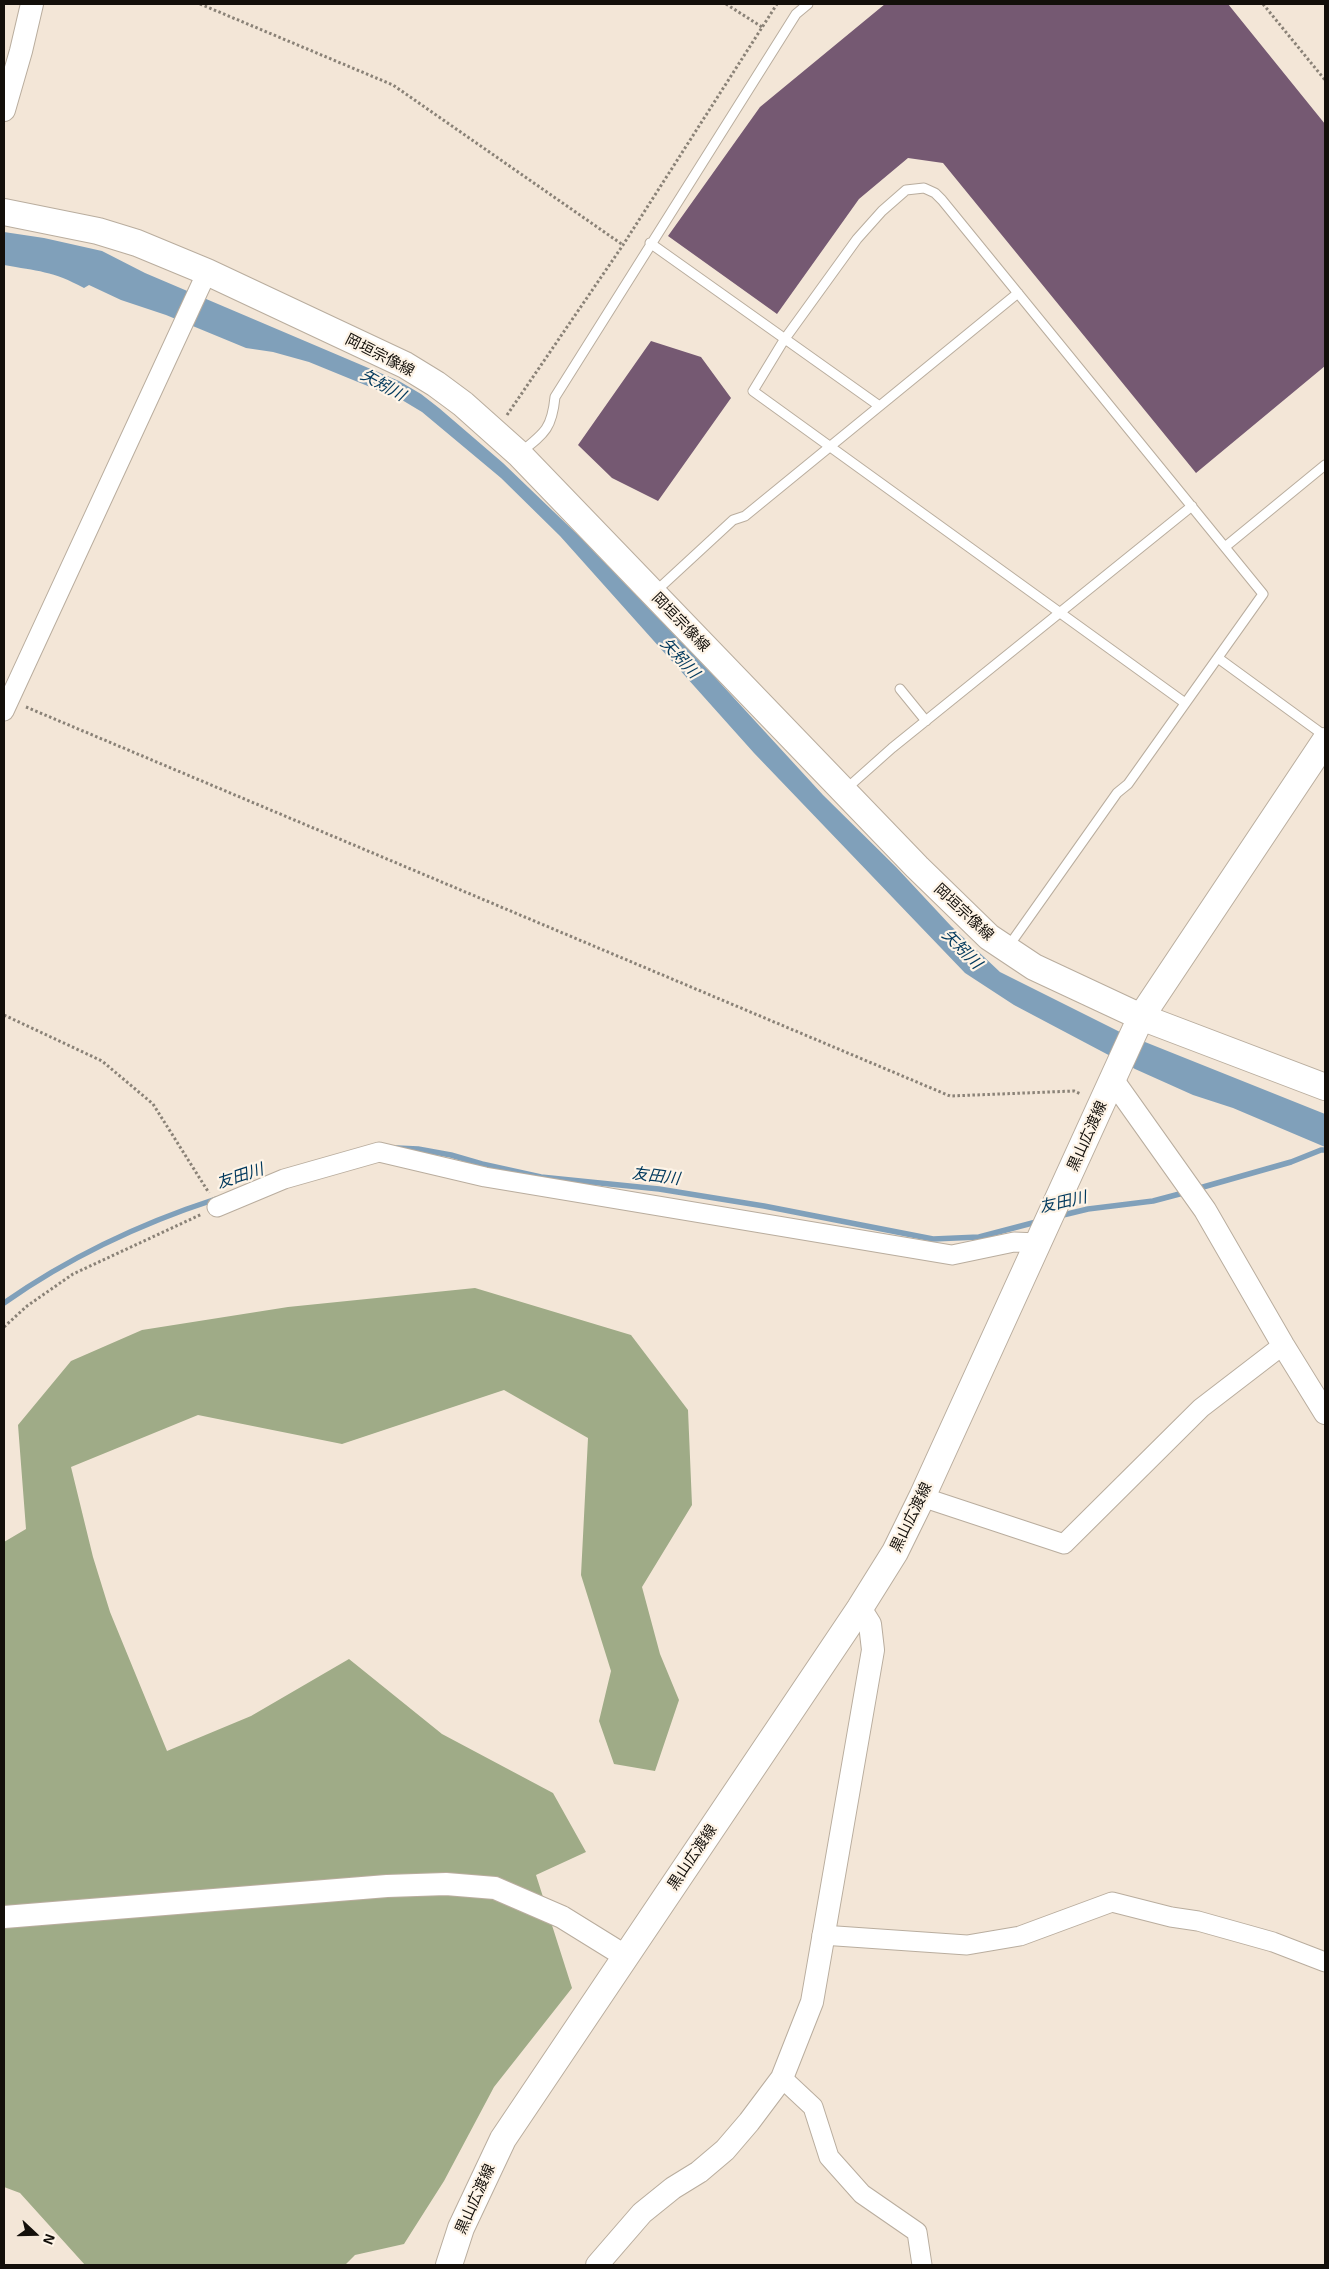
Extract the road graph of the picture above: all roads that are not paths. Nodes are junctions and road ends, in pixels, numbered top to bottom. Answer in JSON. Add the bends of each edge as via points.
{"nodes":[{"id":1,"x":32,"y":4,"type":"edge"},
{"id":2,"x":808,"y":4,"type":"edge"},
{"id":3,"x":4,"y":110,"type":"edge"},
{"id":4,"x":4,"y":212,"type":"edge"},
{"id":5,"x":650,"y":243,"type":"junction"},
{"id":6,"x":207,"y":272,"type":"junction"},
{"id":7,"x":1018,"y":293,"type":"junction"},
{"id":8,"x":784,"y":340,"type":"junction"},
{"id":9,"x":878,"y":405,"type":"junction"},
{"id":10,"x":831,"y":445,"type":"junction"},
{"id":11,"x":519,"y":454,"type":"junction"},
{"id":12,"x":1325,"y":465,"type":"edge"},
{"id":13,"x":1192,"y":506,"type":"junction"},
{"id":14,"x":1225,"y":547,"type":"junction"},
{"id":15,"x":653,"y":594,"type":"junction"},
{"id":16,"x":1060,"y":612,"type":"junction"},
{"id":17,"x":1218,"y":658,"type":"junction"},
{"id":18,"x":900,"y":689,"type":"dead end"},
{"id":19,"x":1185,"y":703,"type":"junction"},
{"id":20,"x":6,"y":705,"type":"edge"},
{"id":21,"x":926,"y":721,"type":"junction"},
{"id":22,"x":1325,"y":736,"type":"edge"},
{"id":23,"x":1325,"y":741,"type":"edge"},
{"id":24,"x":844,"y":791,"type":"junction"},
{"id":25,"x":1006,"y":950,"type":"junction"},
{"id":26,"x":1141,"y":1017,"type":"junction"},
{"id":27,"x":1325,"y":1087,"type":"edge"},
{"id":28,"x":1108,"y":1090,"type":"junction"},
{"id":29,"x":217,"y":1207,"type":"road end"},
{"id":30,"x":1038,"y":1243,"type":"junction"},
{"id":31,"x":1283,"y":1345,"type":"junction"},
{"id":32,"x":1325,"y":1413,"type":"edge"},
{"id":33,"x":922,"y":1497,"type":"junction"},
{"id":34,"x":860,"y":1608,"type":"junction"},
{"id":35,"x":4,"y":1917,"type":"edge"},
{"id":36,"x":822,"y":1935,"type":"junction"},
{"id":37,"x":625,"y":1956,"type":"junction"},
{"id":38,"x":1325,"y":1962,"type":"edge"},
{"id":39,"x":782,"y":2078,"type":"junction"},
{"id":40,"x":449,"y":2265,"type":"edge"},
{"id":41,"x":597,"y":2265,"type":"edge"},
{"id":42,"x":922,"y":2265,"type":"edge"}],
"edges":[{"from":1,"to":3,"type":"street"},
{"from":2,"to":5,"type":"lane","via":[[796,14]]},
{"from":4,"to":6,"type":"main road","name":"岡垣宗像線","via":[[98,231]]},
{"from":5,"to":8,"type":"lane"},
{"from":5,"to":11,"type":"lane","via":[[555,397],[545,433]]},
{"from":6,"to":11,"type":"main road","name":"岡垣宗像線","via":[[405,365],[436,384]]},
{"from":6,"to":20,"type":"street"},
{"from":7,"to":8,"type":"lane","via":[[935,193],[924,188],[906,190],[857,239]]},
{"from":7,"to":9,"type":"lane"},
{"from":7,"to":13,"type":"lane"},
{"from":8,"to":9,"type":"lane"},
{"from":8,"to":10,"type":"lane","via":[[753,391]]},
{"from":9,"to":10,"type":"lane"},
{"from":10,"to":15,"type":"lane","via":[[745,516],[733,520]]},
{"from":10,"to":16,"type":"lane"},
{"from":11,"to":15,"type":"main road","name":"岡垣宗像線"},
{"from":12,"to":14,"type":"lane"},
{"from":13,"to":14,"type":"lane"},
{"from":13,"to":16,"type":"lane"},
{"from":14,"to":17,"type":"lane","via":[[1263,594]]},
{"from":15,"to":24,"type":"main road","name":"岡垣宗像線"},
{"from":16,"to":19,"type":"lane"},
{"from":16,"to":21,"type":"lane"},
{"from":17,"to":19,"type":"lane"},
{"from":17,"to":22,"type":"lane"},
{"from":18,"to":21,"type":"lane"},
{"from":19,"to":25,"type":"lane"},
{"from":21,"to":24,"type":"lane"},
{"from":23,"to":26,"type":"main road","name":"黒山広渡線"},
{"from":24,"to":25,"type":"main road","name":"岡垣宗像線","via":[[917,867]]},
{"from":25,"to":26,"type":"main road","name":"岡垣宗像線"},
{"from":26,"to":27,"type":"main road","name":"岡垣宗像線"},
{"from":26,"to":28,"type":"main road","name":"黒山広渡線"},
{"from":28,"to":30,"type":"main road","name":"黒山広渡線"},
{"from":28,"to":31,"type":"street","via":[[1188,1184]]},
{"from":29,"to":30,"type":"street","via":[[284,1179],[379,1152],[485,1177],[952,1255],[1014,1242]]},
{"from":30,"to":33,"type":"main road","name":"黒山広渡線"},
{"from":31,"to":32,"type":"street"},
{"from":31,"to":33,"type":"street","via":[[1201,1408],[1064,1544]]},
{"from":33,"to":34,"type":"main road","name":"黒山広渡線","via":[[895,1552]]},
{"from":34,"to":36,"type":"street","via":[[870,1624],[873,1650]]},
{"from":34,"to":37,"type":"main road","name":"黒山広渡線"},
{"from":35,"to":37,"type":"street","via":[[446,1884],[495,1888],[562,1917]]},
{"from":36,"to":38,"type":"street","via":[[967,1945],[1020,1936],[1112,1902],[1273,1942]]},
{"from":36,"to":39,"type":"street","via":[[812,2002]]},
{"from":37,"to":40,"type":"main road","name":"黒山広渡線","via":[[504,2139],[461,2228]]},
{"from":39,"to":41,"type":"street","via":[[725,2150],[642,2213]]},
{"from":39,"to":42,"type":"street","via":[[813,2107],[829,2157],[862,2194],[917,2232]]}]}
